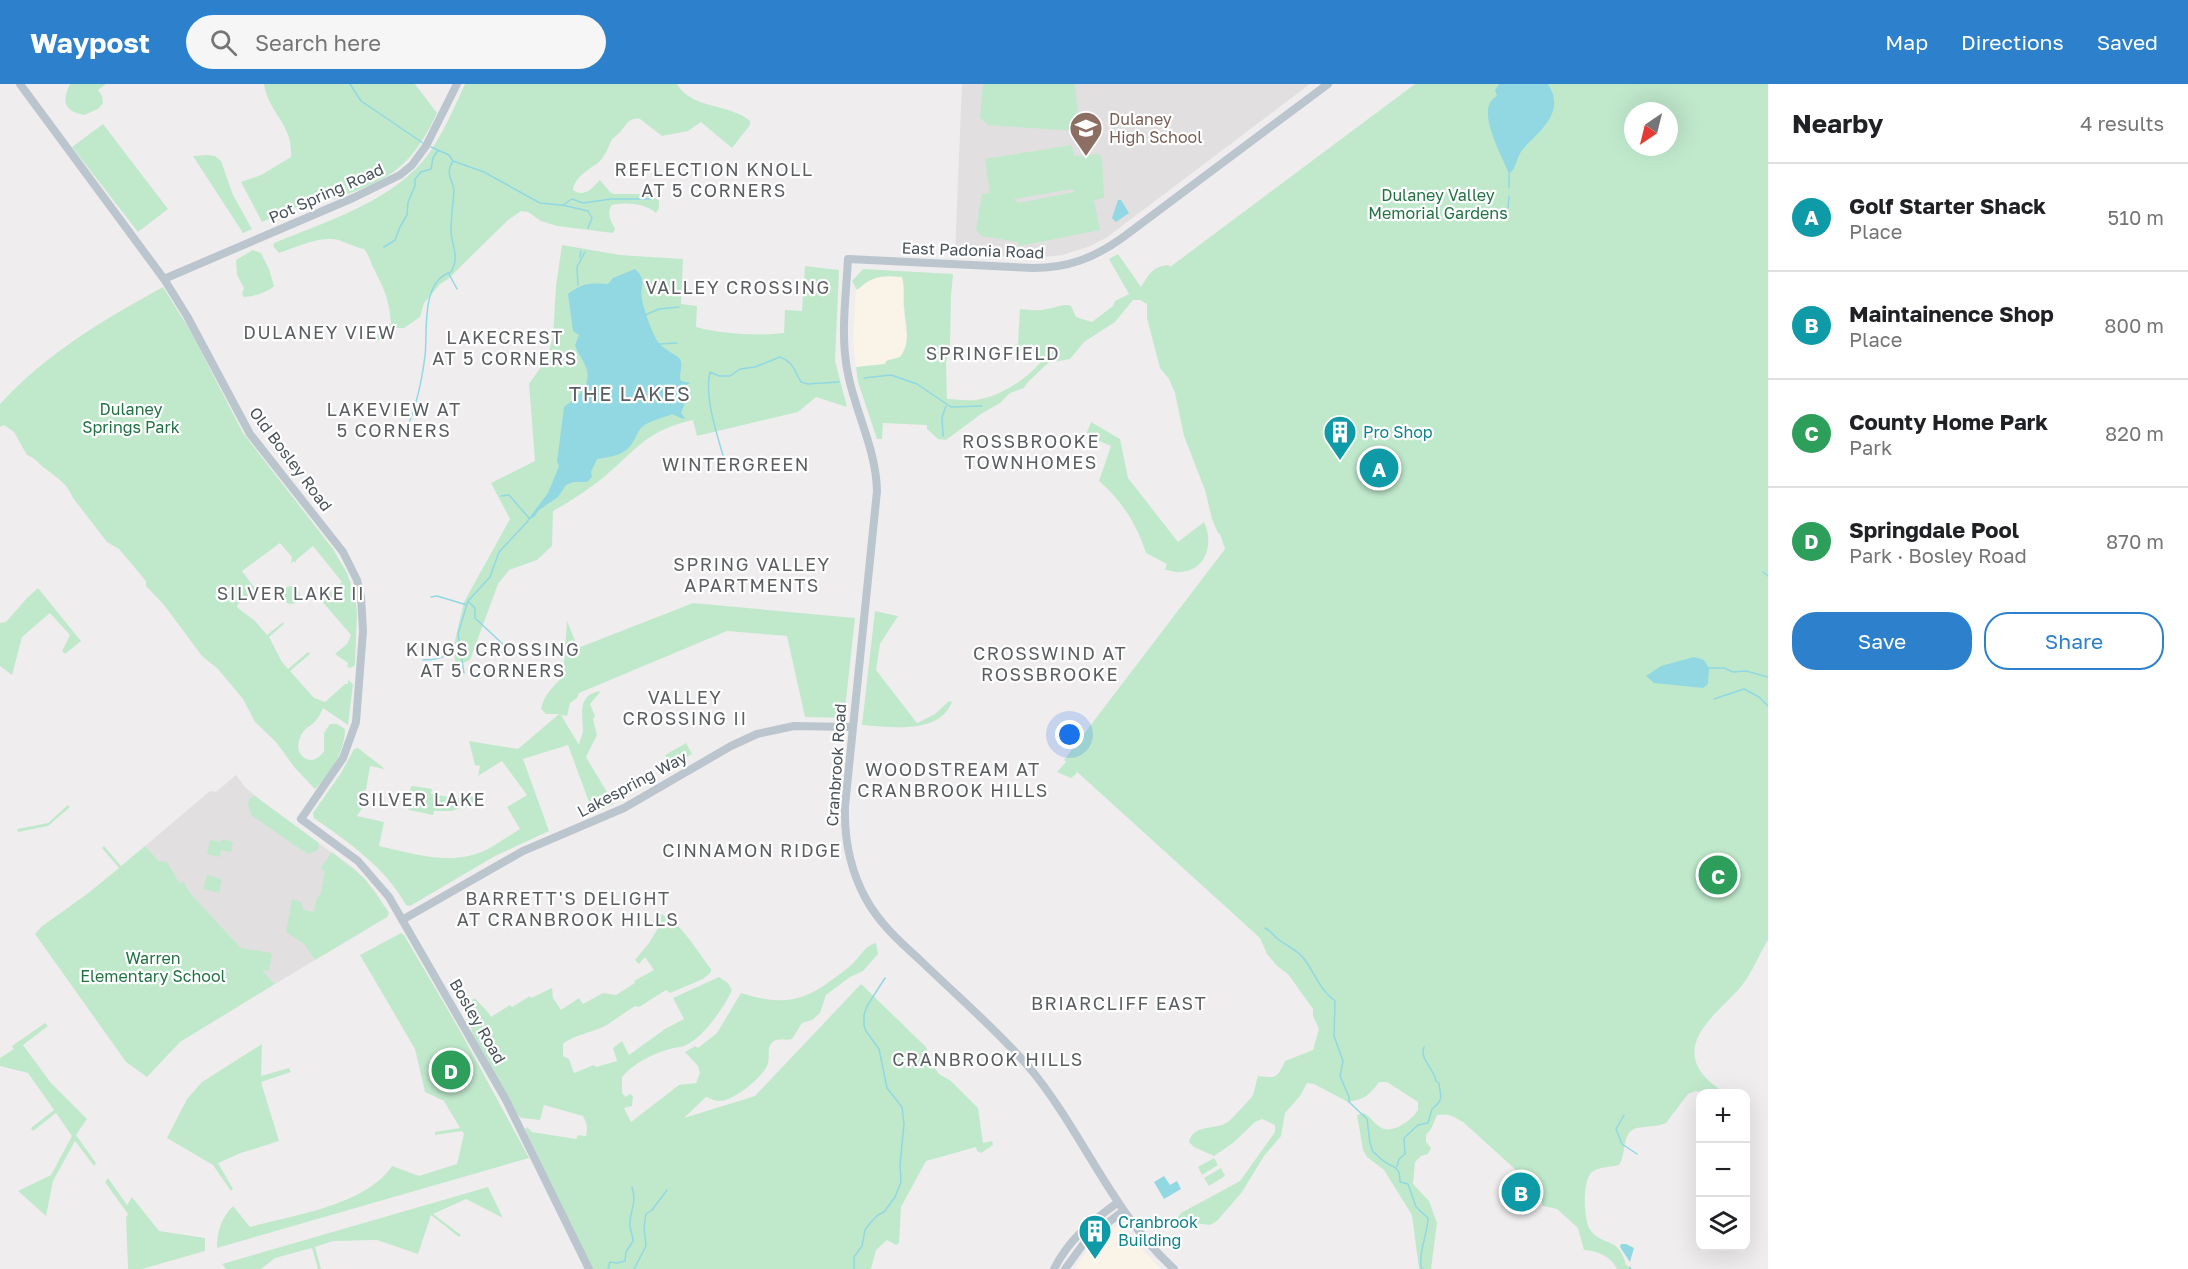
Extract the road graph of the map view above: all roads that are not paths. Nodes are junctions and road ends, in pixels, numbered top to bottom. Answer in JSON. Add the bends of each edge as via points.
{"nodes":[{"id":1,"x":20,"y":84,"type":"edge"},
{"id":2,"x":457,"y":84,"type":"edge"},
{"id":3,"x":1328,"y":84,"type":"edge"},
{"id":4,"x":848,"y":259,"type":"joint"},
{"id":5,"x":164,"y":279,"type":"junction"},
{"id":6,"x":853,"y":727,"type":"junction"},
{"id":7,"x":301,"y":819,"type":"joint"},
{"id":8,"x":402,"y":920,"type":"junction"},
{"id":9,"x":1117,"y":1203,"type":"junction"},
{"id":10,"x":1123,"y":1211,"type":"junction"},
{"id":11,"x":589,"y":1269,"type":"edge"},
{"id":12,"x":1054,"y":1269,"type":"edge"},
{"id":13,"x":1065,"y":1269,"type":"edge"},
{"id":14,"x":1174,"y":1269,"type":"edge"}],
"edges":[{"from":1,"to":5,"type":"street","name":"Old Bosley Road"},
{"from":2,"to":5,"type":"street","name":"Pot Spring Road","via":[[426,146],[400,175]]},
{"from":3,"to":4,"type":"street","name":"East Padonia Road","via":[[1122,238],[1083,261],[1033,268]]},
{"from":4,"to":6,"type":"street","name":"Cranbrook Road","via":[[844,332],[848,377],[872,449],[877,491]]},
{"from":5,"to":7,"type":"street","name":"Old Bosley Road","via":[[243,423],[343,552],[362,597],[359,701],[354,730],[343,758]]},
{"from":6,"to":8,"type":"street","name":"Lakespring Way","via":[[794,726],[757,734],[624,808],[523,851]]},
{"from":6,"to":9,"type":"street","name":"Cranbrook Road","via":[[845,837],[851,864],[866,898],[900,941],[1034,1073]]},
{"from":7,"to":8,"type":"street","name":"Bosley Road","via":[[362,865],[384,890]]},
{"from":8,"to":11,"type":"street","name":"Bosley Road","via":[[506,1100]]},
{"from":9,"to":10,"type":"street","name":"Cranbrook Road"},
{"from":9,"to":12,"type":"street","via":[[1080,1232]]},
{"from":10,"to":13,"type":"street","via":[[1087,1239]]},
{"from":10,"to":14,"type":"street","name":"Cranbrook Road"}]}
